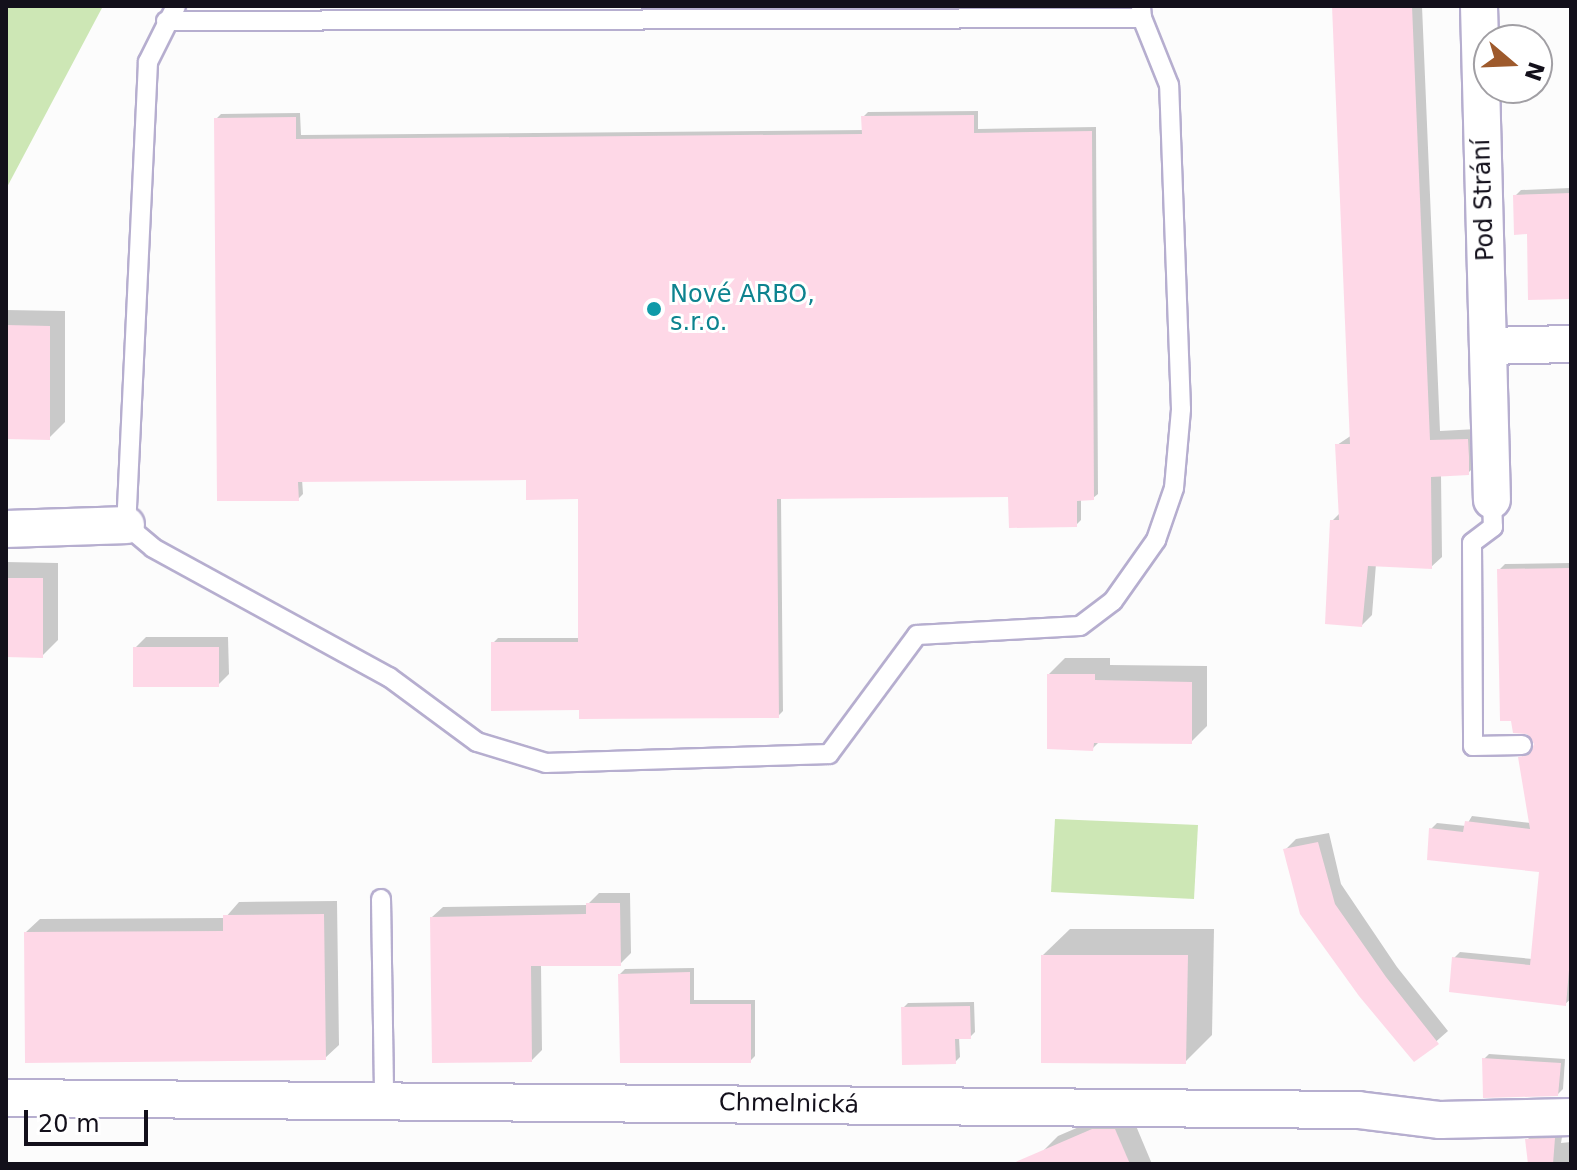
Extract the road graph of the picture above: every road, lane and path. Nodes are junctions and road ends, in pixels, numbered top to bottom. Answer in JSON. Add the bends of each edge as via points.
{"nodes":[{"id":1,"x":1479,"y":6,"type":"edge"},
{"id":2,"x":1141,"y":12,"type":"edge"},
{"id":3,"x":171,"y":14,"type":"edge"},
{"id":4,"x":526,"y":14,"type":"edge"},
{"id":5,"x":1571,"y":344,"type":"edge"},
{"id":6,"x":1488,"y":346,"type":"junction"},
{"id":7,"x":1492,"y":500,"type":"joint"},
{"id":8,"x":126,"y":525,"type":"junction"},
{"id":9,"x":6,"y":529,"type":"edge"},
{"id":10,"x":1522,"y":745,"type":"dead end"},
{"id":11,"x":381,"y":899,"type":"dead end"},
{"id":12,"x":6,"y":1098,"type":"edge"},
{"id":13,"x":384,"y":1101,"type":"junction"},
{"id":14,"x":1571,"y":1117,"type":"edge"}],
"edges":[{"from":1,"to":6,"type":"street","name":"Pod Strání"},
{"from":2,"to":4,"type":"lane"},
{"from":2,"to":8,"type":"lane","via":[[1169,85],[1181,409],[1174,488],[1156,540],[1113,601],[1080,626],[917,635],[829,754],[546,763],[477,742],[389,677],[153,548]]},
{"from":3,"to":4,"type":"lane"},
{"from":3,"to":8,"type":"lane","via":[[148,62]]},
{"from":5,"to":6,"type":"street"},
{"from":6,"to":7,"type":"street","name":"Pod Strání"},
{"from":7,"to":10,"type":"lane","via":[[1493,527],[1472,543],[1473,746]]},
{"from":8,"to":9,"type":"street"},
{"from":11,"to":13,"type":"lane"},
{"from":12,"to":13,"type":"street","name":"Chmelnická"},
{"from":13,"to":14,"type":"street","name":"Chmelnická","via":[[1358,1110],[1440,1120]]}]}
